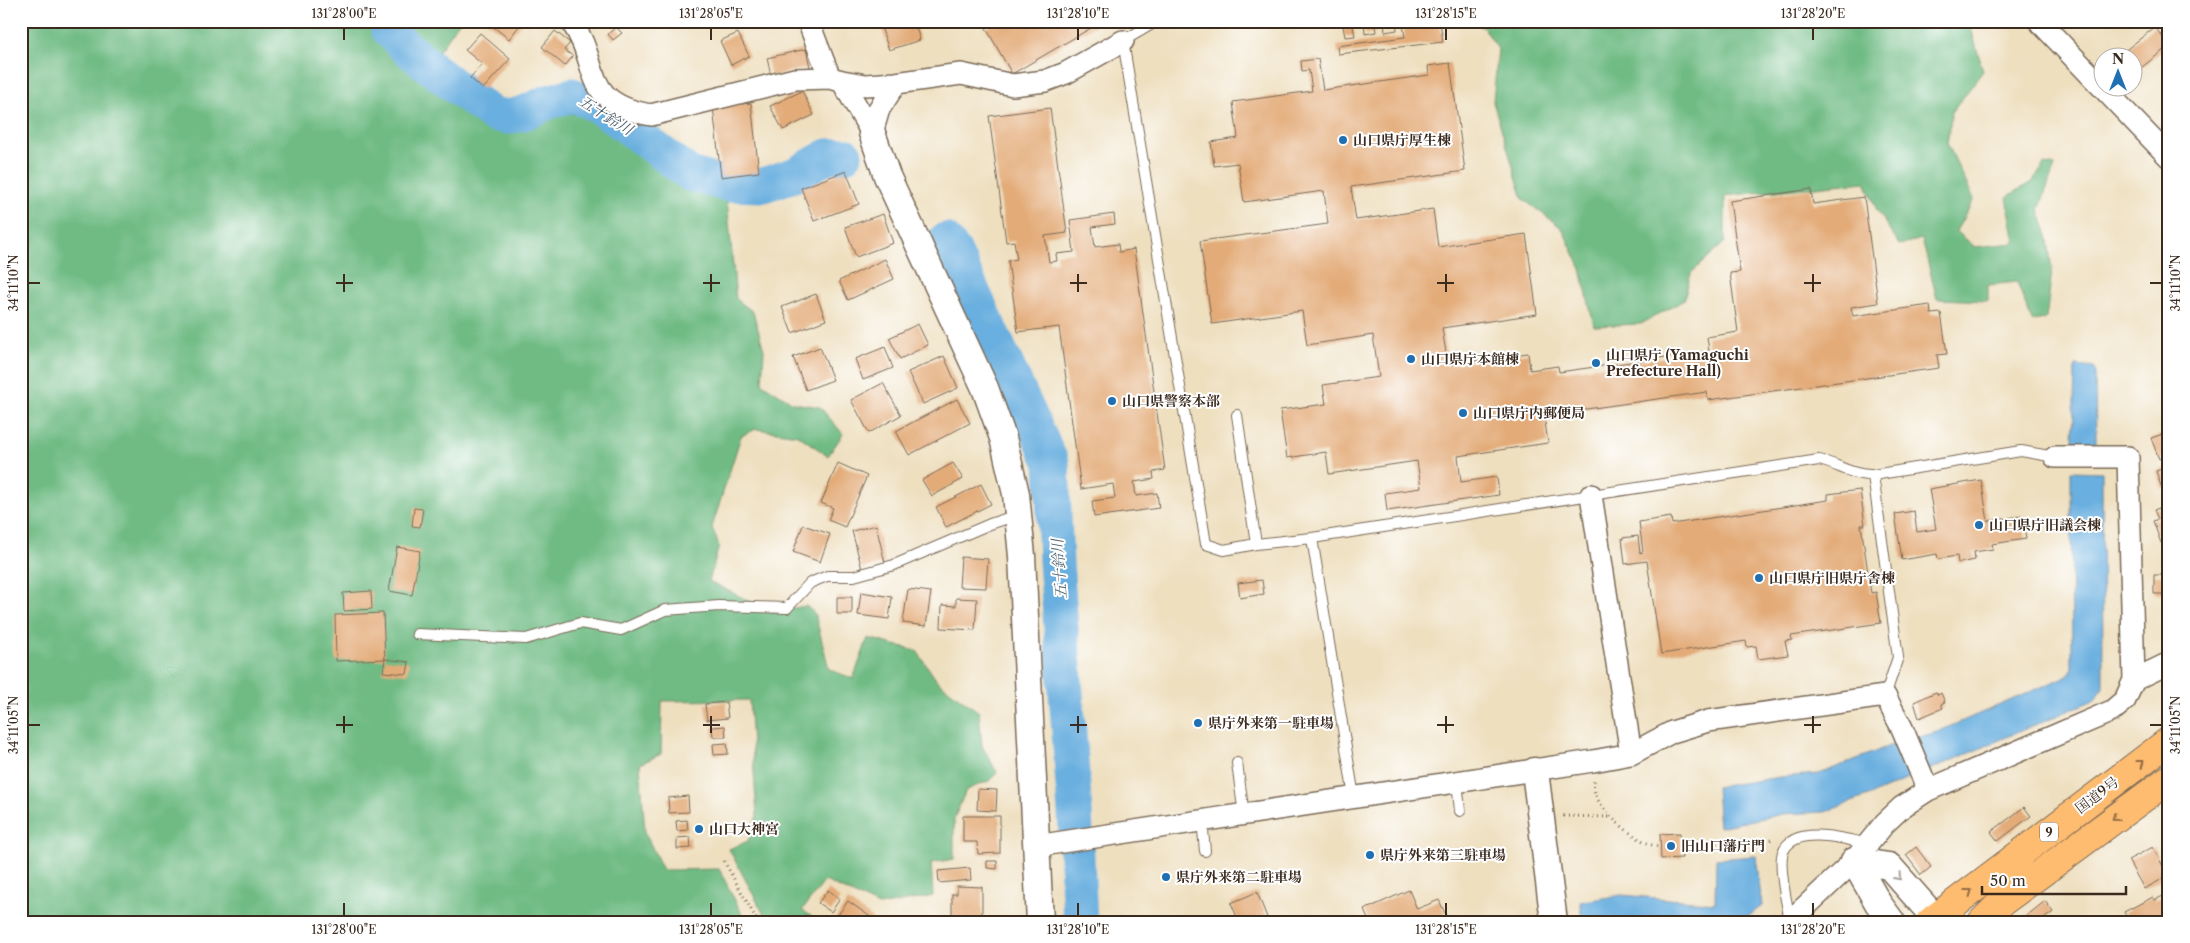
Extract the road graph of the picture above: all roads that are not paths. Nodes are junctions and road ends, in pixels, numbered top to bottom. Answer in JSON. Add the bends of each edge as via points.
{"nodes":[{"id":1,"x":571,"y":21,"type":"edge"},
{"id":2,"x":808,"y":21,"type":"edge"},
{"id":3,"x":1157,"y":21,"type":"edge"},
{"id":4,"x":2039,"y":21,"type":"edge"},
{"id":5,"x":1123,"y":41,"type":"junction"},
{"id":6,"x":2092,"y":76,"type":"edge"},
{"id":7,"x":836,"y":79,"type":"junction"},
{"id":8,"x":896,"y":83,"type":"junction"},
{"id":9,"x":2113,"y":98,"type":"edge"},
{"id":10,"x":872,"y":133,"type":"junction"},
{"id":11,"x":2169,"y":157,"type":"edge"},
{"id":12,"x":1237,"y":415,"type":"dead end"},
{"id":13,"x":2055,"y":457,"type":"joint"},
{"id":14,"x":1873,"y":475,"type":"junction"},
{"id":15,"x":1591,"y":495,"type":"junction"},
{"id":16,"x":1018,"y":514,"type":"junction"},
{"id":17,"x":1312,"y":538,"type":"junction"},
{"id":18,"x":1256,"y":544,"type":"junction"},
{"id":19,"x":417,"y":634,"type":"dead end"},
{"id":20,"x":2169,"y":663,"type":"edge"},
{"id":21,"x":2134,"y":680,"type":"junction"},
{"id":22,"x":1884,"y":696,"type":"junction"},
{"id":23,"x":2169,"y":741,"type":"edge"},
{"id":24,"x":1631,"y":754,"type":"junction"},
{"id":25,"x":1237,"y":763,"type":"dead end"},
{"id":26,"x":1534,"y":771,"type":"junction"},
{"id":27,"x":2169,"y":779,"type":"edge"},
{"id":28,"x":1457,"y":781,"type":"junction"},
{"id":29,"x":1926,"y":785,"type":"junction"},
{"id":30,"x":1354,"y":797,"type":"junction"},
{"id":31,"x":1460,"y":811,"type":"dead end"},
{"id":32,"x":1244,"y":815,"type":"junction"},
{"id":33,"x":1202,"y":820,"type":"junction"},
{"id":34,"x":1036,"y":846,"type":"junction"},
{"id":35,"x":1205,"y":851,"type":"dead end"},
{"id":36,"x":1861,"y":852,"type":"junction"},
{"id":37,"x":1932,"y":920,"type":"edge"},
{"id":38,"x":1789,"y":921,"type":"edge"},
{"id":39,"x":1040,"y":922,"type":"edge"},
{"id":40,"x":1554,"y":922,"type":"edge"},
{"id":41,"x":1892,"y":922,"type":"edge"},
{"id":42,"x":1982,"y":922,"type":"edge"}],
"edges":[{"from":1,"to":7,"type":"street","via":[[579,32],[597,86],[613,102],[633,112],[652,114],[795,79]]},
{"from":2,"to":7,"type":"street"},
{"from":3,"to":5,"type":"lane"},
{"from":4,"to":6,"type":"street"},
{"from":5,"to":8,"type":"street","via":[[1045,81],[1013,85],[961,74]]},
{"from":5,"to":18,"type":"lane","via":[[1206,544],[1224,550]]},
{"from":7,"to":8,"type":"street","via":[[866,85]]},
{"from":7,"to":10,"type":"street"},
{"from":8,"to":10,"type":"street","via":[[879,110]]},
{"from":9,"to":11,"type":"street"},
{"from":10,"to":16,"type":"street","via":[[887,176],[984,388],[1003,438]]},
{"from":12,"to":18,"type":"lane"},
{"from":13,"to":14,"type":"lane","via":[[2021,451]]},
{"from":13,"to":21,"type":"street","via":[[2128,457]]},
{"from":14,"to":15,"type":"lane","via":[[1859,476],[1834,463],[1819,460]]},
{"from":14,"to":22,"type":"lane","via":[[1898,658]]},
{"from":15,"to":17,"type":"lane"},
{"from":15,"to":24,"type":"street"},
{"from":16,"to":19,"type":"lane","via":[[894,565],[854,576],[827,576],[810,583],[787,608],[719,606],[666,610],[621,630],[580,623],[526,639]]},
{"from":16,"to":34,"type":"street"},
{"from":17,"to":18,"type":"lane"},
{"from":17,"to":30,"type":"lane"},
{"from":20,"to":21,"type":"street"},
{"from":21,"to":29,"type":"street","via":[[2125,700],[2112,711]]},
{"from":22,"to":24,"type":"street","via":[[1708,721],[1672,732]]},
{"from":22,"to":29,"type":"street","via":[[1902,728]]},
{"from":37,"to":23,"type":"highway","name":"国道9号","number":"9","one_way":true},
{"from":24,"to":26,"type":"street"},
{"from":25,"to":32,"type":"lane"},
{"from":26,"to":28,"type":"street"},
{"from":26,"to":40,"type":"street"},
{"from":27,"to":42,"type":"highway","number":"9","one_way":true,"via":[[2002,902]]},
{"from":28,"to":30,"type":"street"},
{"from":28,"to":31,"type":"lane"},
{"from":29,"to":36,"type":"street","via":[[1884,824]]},
{"from":30,"to":32,"type":"street"},
{"from":32,"to":33,"type":"street"},
{"from":33,"to":34,"type":"street"},
{"from":33,"to":35,"type":"lane"},
{"from":34,"to":39,"type":"street"},
{"from":36,"to":37,"type":"street","one_way":true,"via":[[1889,866]]},
{"from":36,"to":38,"type":"street"},
{"from":36,"to":38,"type":"lane","via":[[1833,837],[1806,835],[1792,840],[1783,852],[1782,876]]},
{"from":36,"to":41,"type":"street","via":[[1878,903]]}]}
